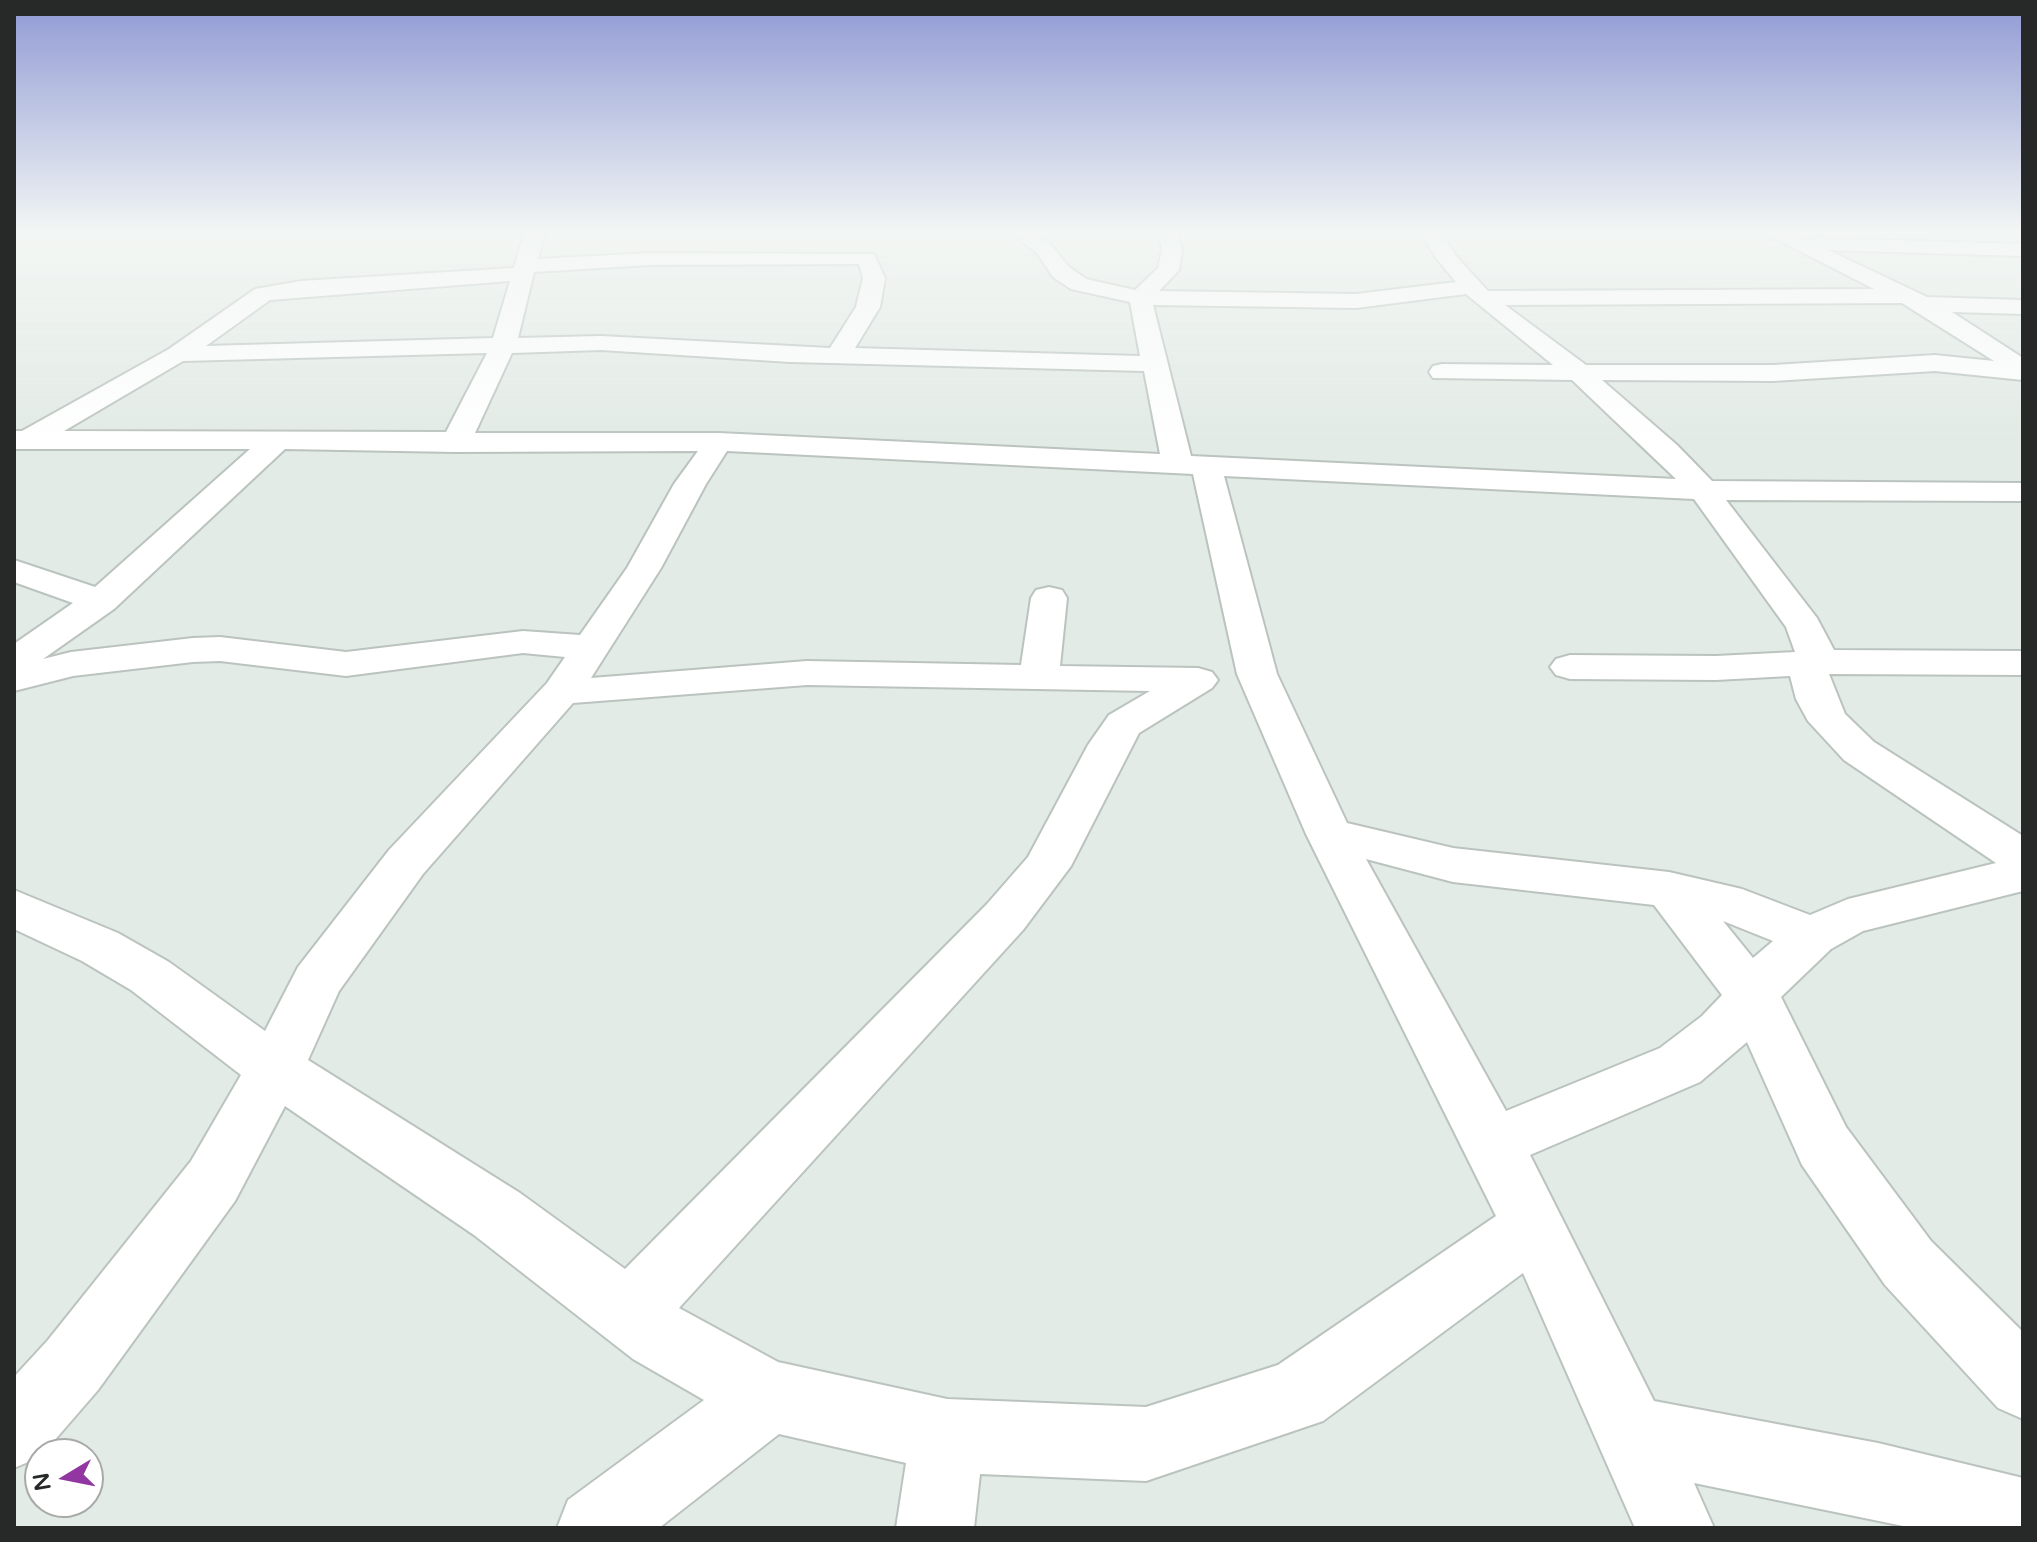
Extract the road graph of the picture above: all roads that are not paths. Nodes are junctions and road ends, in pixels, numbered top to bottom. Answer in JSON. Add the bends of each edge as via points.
{"nodes":[{"id":1,"x":252,"y":302,"type":"edge"},
{"id":2,"x":516,"y":302,"type":"edge"},
{"id":3,"x":869,"y":302,"type":"edge"},
{"id":4,"x":1141,"y":302,"type":"edge"},
{"id":5,"x":1489,"y":302,"type":"edge"},
{"id":6,"x":1917,"y":302,"type":"edge"},
{"id":7,"x":1945,"y":302,"type":"edge"},
{"id":8,"x":2023,"y":307,"type":"edge"},
{"id":9,"x":504,"y":344,"type":"junction"},
{"id":10,"x":178,"y":354,"type":"junction"},
{"id":11,"x":838,"y":355,"type":"junction"},
{"id":12,"x":1157,"y":364,"type":"junction"},
{"id":13,"x":2023,"y":371,"type":"edge"},
{"id":14,"x":1442,"y":372,"type":"dead end"},
{"id":15,"x":1579,"y":372,"type":"junction"},
{"id":16,"x":21,"y":440,"type":"edge"},
{"id":17,"x":719,"y":442,"type":"junction"},
{"id":18,"x":275,"y":443,"type":"junction"},
{"id":19,"x":455,"y":443,"type":"junction"},
{"id":20,"x":1191,"y":463,"type":"junction"},
{"id":21,"x":1703,"y":490,"type":"junction"},
{"id":22,"x":2023,"y":492,"type":"edge"},
{"id":23,"x":14,"y":570,"type":"edge"},
{"id":24,"x":1049,"y":598,"type":"dead end"},
{"id":25,"x":101,"y":601,"type":"junction"},
{"id":26,"x":588,"y":647,"type":"junction"},
{"id":27,"x":14,"y":662,"type":"edge"},
{"id":28,"x":1812,"y":663,"type":"junction"},
{"id":29,"x":2023,"y":663,"type":"edge"},
{"id":30,"x":1570,"y":667,"type":"dead end"},
{"id":31,"x":1257,"y":674,"type":"junction"},
{"id":32,"x":14,"y":679,"type":"edge"},
{"id":33,"x":1039,"y":679,"type":"junction"},
{"id":34,"x":1198,"y":680,"type":"junction"},
{"id":35,"x":561,"y":692,"type":"junction"},
{"id":36,"x":1329,"y":834,"type":"junction"},
{"id":37,"x":2023,"y":858,"type":"edge"},
{"id":38,"x":2023,"y":874,"type":"edge"},
{"id":39,"x":1669,"y":889,"type":"junction"},
{"id":40,"x":14,"y":908,"type":"edge"},
{"id":41,"x":1813,"y":936,"type":"junction"},
{"id":42,"x":1754,"y":997,"type":"junction"},
{"id":43,"x":275,"y":1069,"type":"junction"},
{"id":44,"x":1491,"y":1144,"type":"junction"},
{"id":45,"x":1535,"y":1226,"type":"junction"},
{"id":46,"x":631,"y":1311,"type":"junction"},
{"id":47,"x":2023,"y":1383,"type":"edge"},
{"id":48,"x":770,"y":1396,"type":"junction"},
{"id":49,"x":14,"y":1431,"type":"edge"},
{"id":50,"x":1630,"y":1433,"type":"junction"},
{"id":51,"x":947,"y":1436,"type":"junction"},
{"id":52,"x":2023,"y":1517,"type":"edge"},
{"id":53,"x":596,"y":1528,"type":"edge"},
{"id":54,"x":935,"y":1528,"type":"edge"},
{"id":55,"x":1675,"y":1528,"type":"edge"}],
"edges":[{"from":1,"to":10,"type":"street"},
{"from":2,"to":9,"type":"street"},
{"from":3,"to":11,"type":"street"},
{"from":4,"to":12,"type":"street"},
{"from":5,"to":15,"type":"street"},
{"from":6,"to":13,"type":"street"},
{"from":7,"to":8,"type":"street"},
{"from":9,"to":10,"type":"street"},
{"from":9,"to":11,"type":"street","via":[[601,343]]},
{"from":9,"to":19,"type":"street"},
{"from":10,"to":16,"type":"street"},
{"from":11,"to":12,"type":"street"},
{"from":12,"to":20,"type":"street"},
{"from":13,"to":15,"type":"street","via":[[1935,363],[1795,372]]},
{"from":14,"to":15,"type":"street"},
{"from":15,"to":21,"type":"street"},
{"from":16,"to":18,"type":"street"},
{"from":17,"to":19,"type":"street"},
{"from":17,"to":20,"type":"street"},
{"from":17,"to":26,"type":"street","via":[[644,568]]},
{"from":18,"to":19,"type":"street"},
{"from":18,"to":25,"type":"street"},
{"from":20,"to":21,"type":"street"},
{"from":20,"to":31,"type":"street"},
{"from":21,"to":22,"type":"street"},
{"from":21,"to":28,"type":"street","via":[[1804,626],[1815,649]]},
{"from":23,"to":25,"type":"street"},
{"from":24,"to":33,"type":"street"},
{"from":25,"to":27,"type":"street"},
{"from":26,"to":32,"type":"street","via":[[523,642],[346,664],[193,650],[71,664]]},
{"from":26,"to":35,"type":"street"},
{"from":28,"to":29,"type":"street"},
{"from":28,"to":30,"type":"street"},
{"from":28,"to":37,"type":"street","via":[[1809,673],[1816,699],[1829,721],[1859,751]]},
{"from":31,"to":34,"type":"street"},
{"from":31,"to":36,"type":"street"},
{"from":33,"to":34,"type":"street"},
{"from":33,"to":35,"type":"street","via":[[807,673]]},
{"from":34,"to":46,"type":"street","via":[[1124,724],[1047,866],[1005,917]]},
{"from":35,"to":43,"type":"street","via":[[406,862],[317,981]]},
{"from":36,"to":39,"type":"street","via":[[1453,865]]},
{"from":36,"to":44,"type":"street"},
{"from":38,"to":41,"type":"street","via":[[1848,917]]},
{"from":39,"to":41,"type":"street","via":[[1724,902]]},
{"from":39,"to":42,"type":"street"},
{"from":40,"to":43,"type":"street","via":[[150,976]]},
{"from":41,"to":42,"type":"street","via":[[1765,978]]},
{"from":42,"to":44,"type":"street","via":[[1722,1032],[1680,1065]]},
{"from":42,"to":47,"type":"street","via":[[1824,1146],[1908,1263]]},
{"from":43,"to":46,"type":"street","via":[[497,1214]]},
{"from":43,"to":49,"type":"street","via":[[213,1181],[73,1365]]},
{"from":44,"to":45,"type":"street"},
{"from":45,"to":50,"type":"street"},
{"from":45,"to":51,"type":"street","via":[[1297,1395],[1146,1444]]},
{"from":46,"to":48,"type":"street","via":[[658,1335]]},
{"from":48,"to":51,"type":"street"},
{"from":48,"to":53,"type":"street"},
{"from":50,"to":52,"type":"street","via":[[1878,1481]]},
{"from":50,"to":55,"type":"street"},
{"from":51,"to":54,"type":"street"}]}
